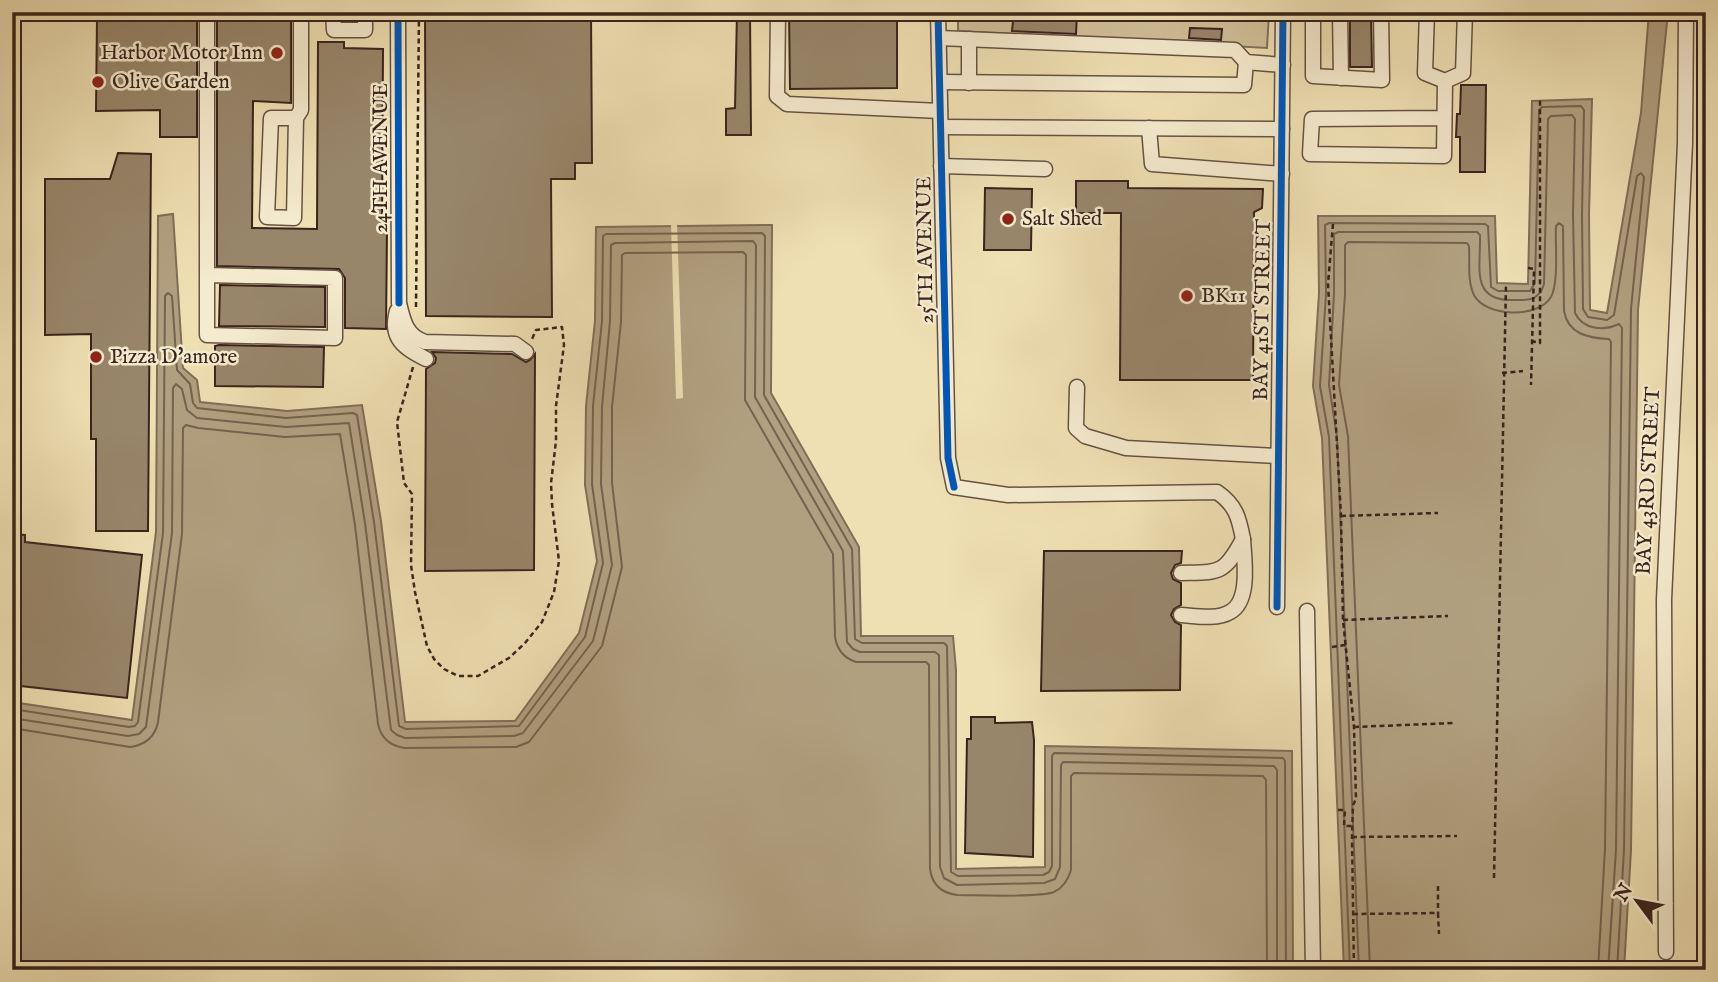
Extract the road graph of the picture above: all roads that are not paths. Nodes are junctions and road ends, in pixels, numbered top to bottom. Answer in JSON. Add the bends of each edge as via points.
{"nodes":[{"id":1,"x":206,"y":12,"type":"edge"},
{"id":2,"x":301,"y":12,"type":"edge"},
{"id":3,"x":333,"y":12,"type":"edge"},
{"id":4,"x":365,"y":12,"type":"edge"},
{"id":5,"x":398,"y":12,"type":"edge"},
{"id":6,"x":778,"y":12,"type":"edge"},
{"id":7,"x":938,"y":12,"type":"edge"},
{"id":8,"x":1283,"y":12,"type":"edge"},
{"id":9,"x":1313,"y":12,"type":"edge"},
{"id":10,"x":1340,"y":12,"type":"edge"},
{"id":11,"x":1381,"y":12,"type":"edge"},
{"id":12,"x":1427,"y":12,"type":"edge"},
{"id":13,"x":1465,"y":12,"type":"edge"},
{"id":14,"x":1686,"y":12,"type":"edge"},
{"id":15,"x":939,"y":38,"type":"junction"},
{"id":16,"x":969,"y":39,"type":"junction"},
{"id":17,"x":1246,"y":62,"type":"junction"},
{"id":18,"x":1283,"y":65,"type":"junction"},
{"id":19,"x":1340,"y":78,"type":"junction"},
{"id":20,"x":1445,"y":81,"type":"junction"},
{"id":21,"x":940,"y":82,"type":"junction"},
{"id":22,"x":969,"y":83,"type":"junction"},
{"id":23,"x":940,"y":111,"type":"junction"},
{"id":24,"x":296,"y":118,"type":"junction"},
{"id":25,"x":1444,"y":118,"type":"junction"},
{"id":26,"x":941,"y":127,"type":"junction"},
{"id":27,"x":1149,"y":128,"type":"junction"},
{"id":28,"x":1282,"y":129,"type":"junction"},
{"id":29,"x":941,"y":166,"type":"junction"},
{"id":30,"x":1045,"y":169,"type":"dead end"},
{"id":31,"x":1282,"y":174,"type":"junction"},
{"id":32,"x":207,"y":275,"type":"junction"},
{"id":33,"x":399,"y":303,"type":"junction"},
{"id":34,"x":526,"y":352,"type":"road end"},
{"id":35,"x":420,"y":360,"type":"road end"},
{"id":36,"x":1077,"y":387,"type":"dead end"},
{"id":37,"x":1278,"y":456,"type":"junction"},
{"id":38,"x":1243,"y":539,"type":"junction"},
{"id":39,"x":1181,"y":573,"type":"dead end"},
{"id":40,"x":1277,"y":607,"type":"dead end"},
{"id":41,"x":1307,"y":611,"type":"dead end"},
{"id":42,"x":1181,"y":615,"type":"dead end"},
{"id":43,"x":1665,"y":952,"type":"dead end"},
{"id":44,"x":1313,"y":970,"type":"edge"}],
"edges":[{"from":1,"to":32,"type":"street"},
{"from":2,"to":24,"type":"street","via":[[301,110]]},
{"from":3,"to":4,"type":"street","via":[[334,30],[365,30]]},
{"from":5,"to":33,"type":"street","name":"24TH AVENUE"},
{"from":6,"to":23,"type":"street","via":[[777,96],[787,104]]},
{"from":7,"to":15,"type":"street","name":"25TH AVENUE"},
{"from":8,"to":18,"type":"street","name":"BAY 41ST STREET"},
{"from":9,"to":19,"type":"street","via":[[1313,76]]},
{"from":10,"to":19,"type":"street"},
{"from":11,"to":19,"type":"street","via":[[1382,80]]},
{"from":12,"to":20,"type":"street","via":[[1425,73]]},
{"from":13,"to":20,"type":"street","via":[[1463,73]]},
{"from":14,"to":43,"type":"street","name":"BAY 43RD STREET","via":[[1685,144],[1664,600]]},
{"from":15,"to":16,"type":"street"},
{"from":15,"to":21,"type":"street","name":"25TH AVENUE"},
{"from":16,"to":17,"type":"street","via":[[1236,50]]},
{"from":16,"to":22,"type":"street"},
{"from":17,"to":18,"type":"street"},
{"from":17,"to":22,"type":"street","via":[[1244,85]]},
{"from":18,"to":28,"type":"street","name":"BAY 41ST STREET"},
{"from":20,"to":25,"type":"street"},
{"from":21,"to":22,"type":"street"},
{"from":21,"to":23,"type":"street","name":"25TH AVENUE"},
{"from":23,"to":26,"type":"street","name":"25TH AVENUE"},
{"from":24,"to":24,"type":"street","via":[[271,118],[267,217],[295,218]]},
{"from":25,"to":25,"type":"street","via":[[1312,119],[1310,154],[1444,156]]},
{"from":26,"to":27,"type":"street"},
{"from":26,"to":29,"type":"street","name":"25TH AVENUE"},
{"from":27,"to":28,"type":"street"},
{"from":27,"to":31,"type":"street","via":[[1153,164]]},
{"from":28,"to":31,"type":"street","name":"BAY 41ST STREET"},
{"from":29,"to":30,"type":"street"},
{"from":29,"to":38,"type":"street","name":"25TH AVENUE","via":[[948,458],[954,486],[1008,495],[1217,492],[1236,510]]},
{"from":31,"to":37,"type":"street","name":"BAY 41ST STREET"},
{"from":32,"to":32,"type":"street","via":[[207,335],[335,338],[335,278]]},
{"from":33,"to":34,"type":"street","name":"24TH AVENUE","via":[[404,324],[415,339],[515,344]]},
{"from":33,"to":35,"type":"street","via":[[394,320],[398,338]]},
{"from":36,"to":37,"type":"street","via":[[1076,428],[1085,436],[1126,448]]},
{"from":37,"to":40,"type":"street","name":"BAY 41ST STREET"},
{"from":38,"to":39,"type":"street","via":[[1217,572]]},
{"from":38,"to":42,"type":"street","via":[[1245,580],[1237,606],[1217,616]]},
{"from":41,"to":44,"type":"street"}]}
